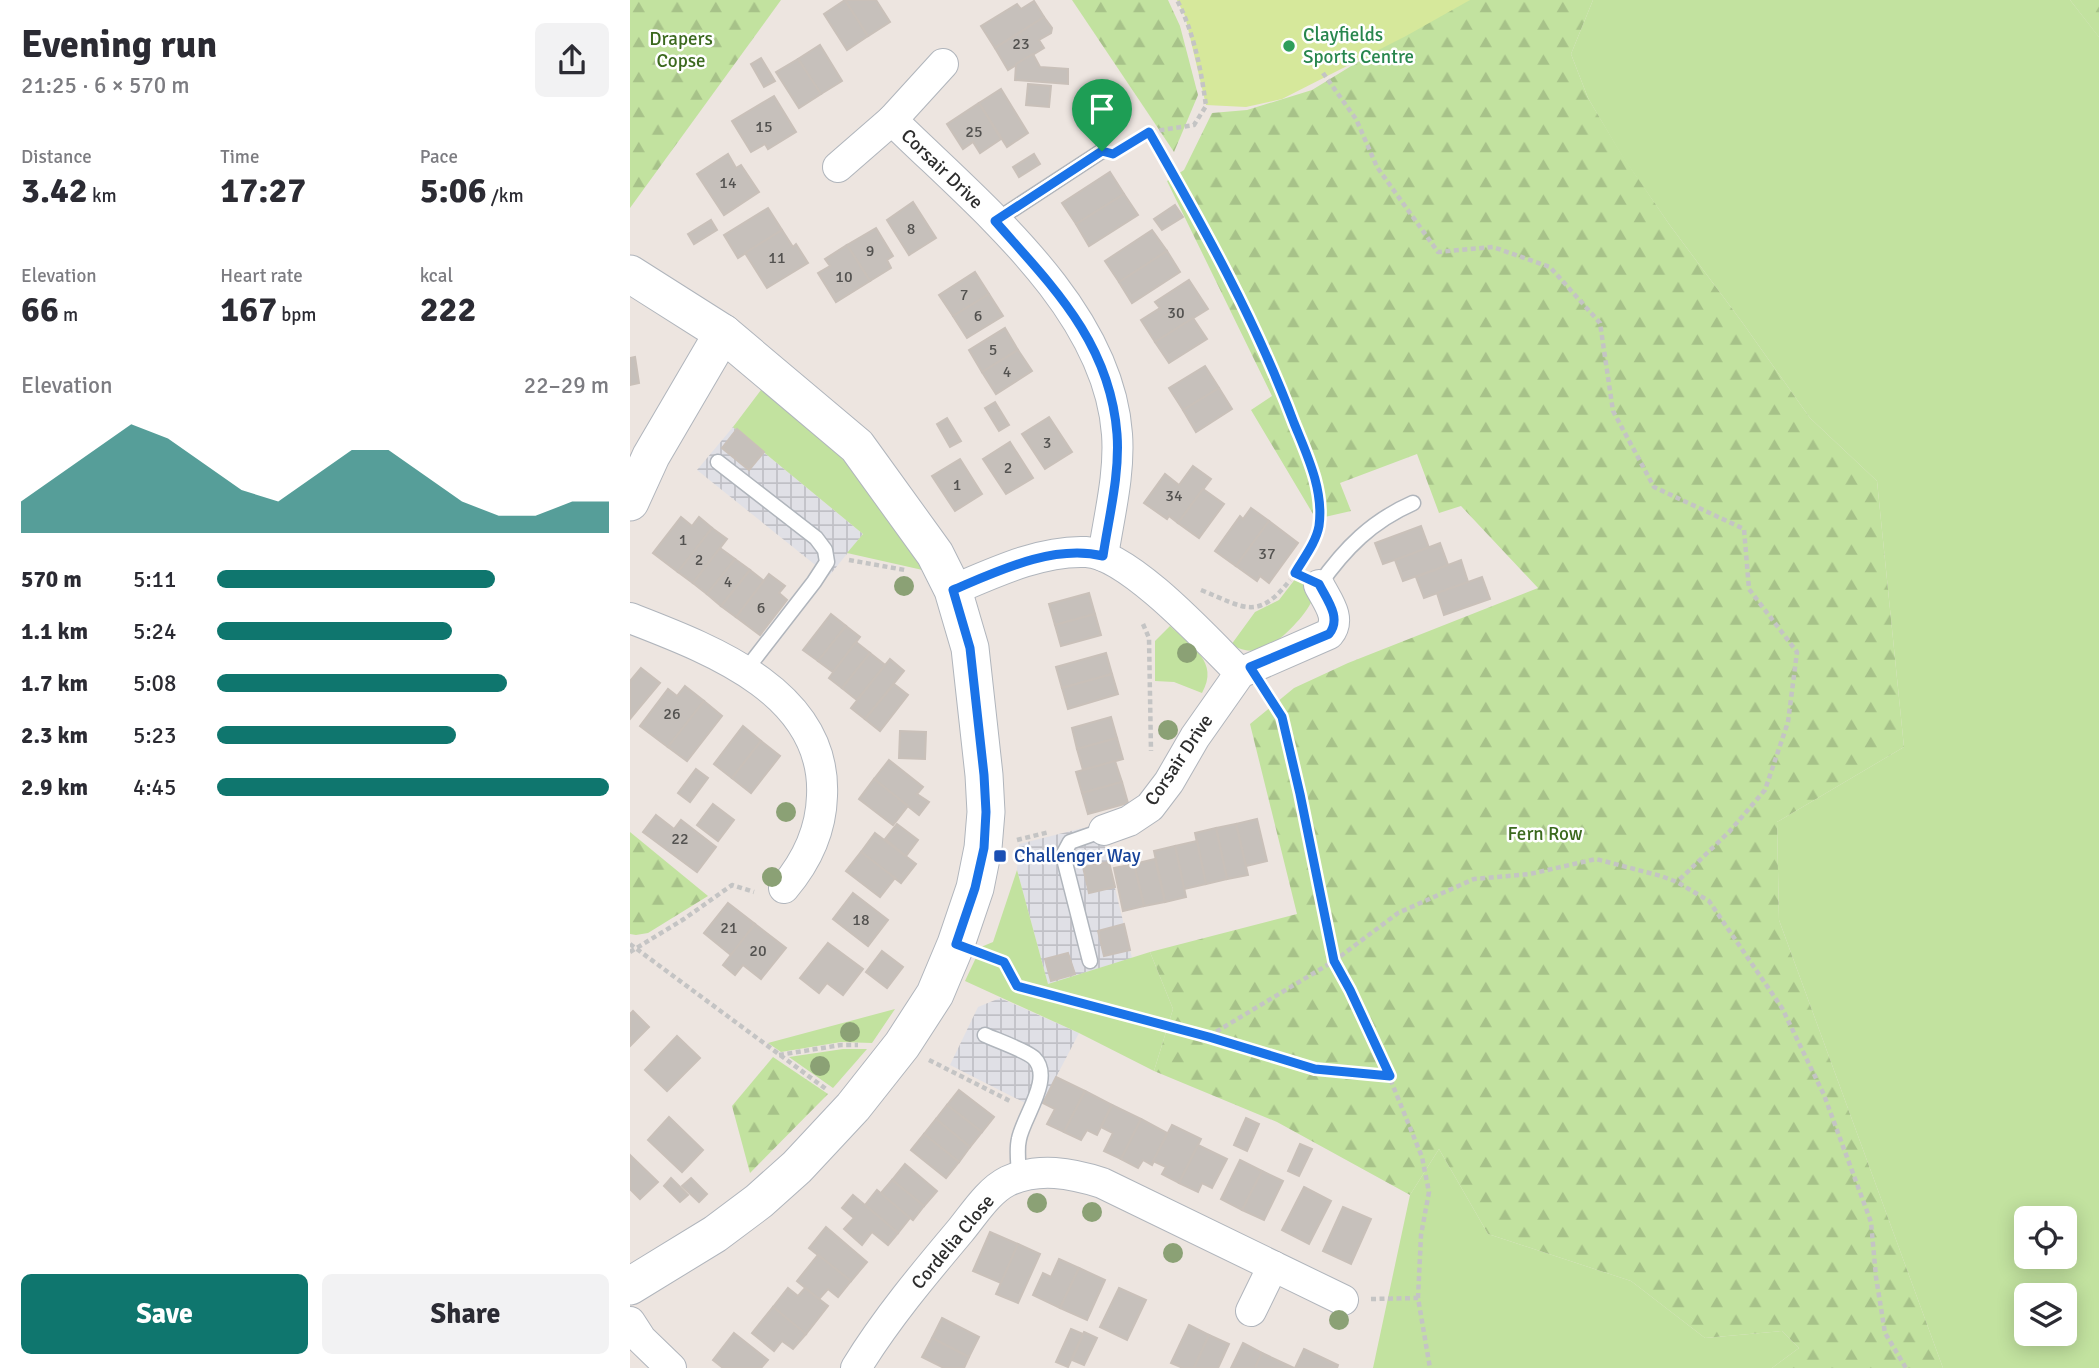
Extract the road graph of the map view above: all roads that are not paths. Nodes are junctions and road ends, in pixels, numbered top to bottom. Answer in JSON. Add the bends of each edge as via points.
{"nodes":[{"id":1,"x":943,"y":64,"type":"dead end"},
{"id":2,"x":892,"y":120,"type":"junction"},
{"id":3,"x":1102,"y":151,"type":"road end"},
{"id":4,"x":838,"y":167,"type":"dead end"},
{"id":5,"x":995,"y":221,"type":"junction"},
{"id":6,"x":630,"y":274,"type":"edge"},
{"id":7,"x":723,"y":333,"type":"junction"},
{"id":8,"x":718,"y":463,"type":"dead end"},
{"id":9,"x":630,"y":502,"type":"edge"},
{"id":10,"x":1413,"y":503,"type":"dead end"},
{"id":11,"x":1103,"y":556,"type":"junction"},
{"id":12,"x":1307,"y":579,"type":"joint"},
{"id":13,"x":950,"y":584,"type":"junction"},
{"id":14,"x":630,"y":618,"type":"edge"},
{"id":15,"x":1245,"y":670,"type":"junction"},
{"id":16,"x":745,"y":671,"type":"junction"},
{"id":17,"x":1104,"y":830,"type":"joint"},
{"id":18,"x":784,"y":888,"type":"road end"},
{"id":19,"x":1090,"y":961,"type":"dead end"},
{"id":20,"x":985,"y":1035,"type":"dead end"},
{"id":21,"x":1019,"y":1177,"type":"junction"},
{"id":22,"x":1273,"y":1266,"type":"junction"},
{"id":23,"x":630,"y":1286,"type":"edge"},
{"id":24,"x":1342,"y":1300,"type":"road end"},
{"id":25,"x":1251,"y":1311,"type":"dead end"},
{"id":26,"x":630,"y":1322,"type":"edge"},
{"id":27,"x":671,"y":1368,"type":"edge"},
{"id":28,"x":856,"y":1368,"type":"edge"}],
"edges":[{"from":1,"to":2,"type":"street","name":"Corsair Drive"},
{"from":2,"to":4,"type":"street","name":"Corsair Drive"},
{"from":2,"to":5,"type":"street","name":"Corsair Drive"},
{"from":3,"to":5,"type":"lane"},
{"from":5,"to":11,"type":"street","name":"Corsair Drive","via":[[1054,285],[1087,336],[1105,375],[1117,435]]},
{"from":6,"to":7,"type":"street"},
{"from":7,"to":9,"type":"street","via":[[651,456]]},
{"from":7,"to":13,"type":"street","via":[[857,446],[935,554]]},
{"from":8,"to":16,"type":"lane","via":[[816,538],[827,562]]},
{"from":10,"to":12,"type":"lane","via":[[1389,514],[1336,561]]},
{"from":11,"to":13,"type":"street","via":[[1087,552],[1045,557]]},
{"from":11,"to":15,"type":"street","via":[[1124,566]]},
{"from":12,"to":15,"type":"street","via":[[1335,617],[1335,626],[1329,634]]},
{"from":13,"to":23,"type":"street","via":[[970,648],[986,812],[975,888],[935,994],[853,1107],[797,1167],[715,1234]]},
{"from":14,"to":16,"type":"street","via":[[700,645]]},
{"from":15,"to":17,"type":"street","name":"Corsair Drive","via":[[1150,807]]},
{"from":16,"to":18,"type":"street","via":[[792,709],[812,737],[823,779],[822,808],[813,842]]},
{"from":17,"to":19,"type":"lane","via":[[1070,842],[1063,855]]},
{"from":20,"to":21,"type":"lane","via":[[1034,1058],[1040,1069],[1041,1083],[1018,1142]]},
{"from":21,"to":22,"type":"street","name":"Cordelia Close","via":[[1042,1172],[1076,1174],[1102,1183]]},
{"from":21,"to":28,"type":"street","name":"Cordelia Close","via":[[990,1195],[920,1279]]},
{"from":22,"to":24,"type":"street","name":"Cordelia Close"},
{"from":22,"to":25,"type":"street"},
{"from":26,"to":27,"type":"street"}]}
